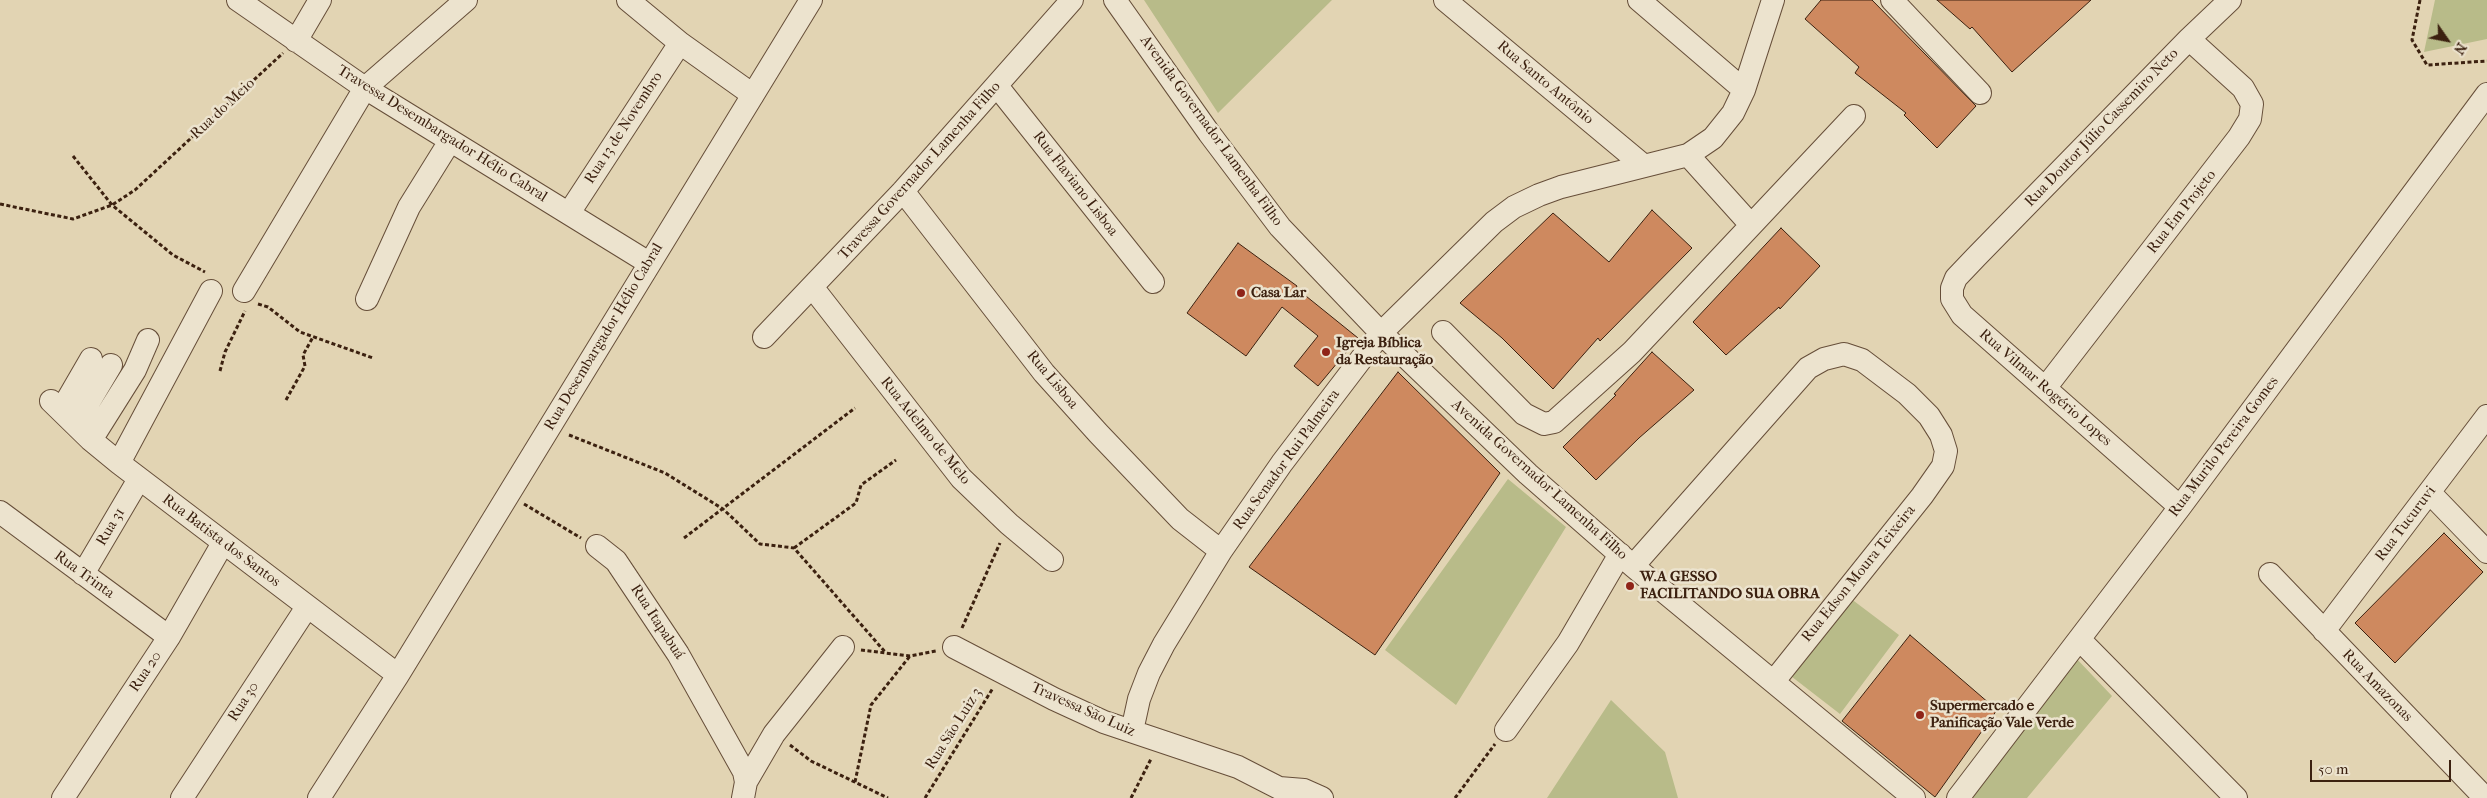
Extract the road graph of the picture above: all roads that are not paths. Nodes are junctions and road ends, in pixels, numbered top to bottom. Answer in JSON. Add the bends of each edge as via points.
{"nodes":[{"id":1,"x":238,"y":0,"type":"edge"},
{"id":2,"x":320,"y":0,"type":"edge"},
{"id":3,"x":466,"y":0,"type":"edge"},
{"id":4,"x":628,"y":0,"type":"edge"},
{"id":5,"x":811,"y":0,"type":"edge"},
{"id":6,"x":1072,"y":0,"type":"edge"},
{"id":7,"x":1115,"y":0,"type":"edge"},
{"id":8,"x":1445,"y":0,"type":"edge"},
{"id":9,"x":1638,"y":0,"type":"edge"},
{"id":10,"x":1773,"y":0,"type":"edge"},
{"id":11,"x":1892,"y":0,"type":"edge"},
{"id":12,"x":2230,"y":0,"type":"edge"},
{"id":13,"x":2189,"y":39,"type":"junction"},
{"id":14,"x":296,"y":41,"type":"junction"},
{"id":15,"x":680,"y":42,"type":"junction"},
{"id":16,"x":997,"y":86,"type":"junction"},
{"id":17,"x":365,"y":88,"type":"junction"},
{"id":18,"x":1744,"y":90,"type":"junction"},
{"id":19,"x":1980,"y":93,"type":"dead end"},
{"id":20,"x":2487,"y":94,"type":"edge"},
{"id":21,"x":753,"y":95,"type":"junction"},
{"id":22,"x":1854,"y":116,"type":"dead end"},
{"id":23,"x":450,"y":141,"type":"junction"},
{"id":24,"x":1694,"y":162,"type":"junction"},
{"id":25,"x":1644,"y":166,"type":"junction"},
{"id":26,"x":903,"y":191,"type":"junction"},
{"id":27,"x":569,"y":213,"type":"junction"},
{"id":28,"x":1751,"y":224,"type":"junction"},
{"id":29,"x":1976,"y":257,"type":"joint"},
{"id":30,"x":649,"y":263,"type":"junction"},
{"id":31,"x":209,"y":282,"type":"road end"},
{"id":32,"x":1152,"y":282,"type":"dead end"},
{"id":33,"x":813,"y":288,"type":"junction"},
{"id":34,"x":367,"y":299,"type":"dead end"},
{"id":35,"x":246,"y":301,"type":"road end"},
{"id":36,"x":1442,"y":332,"type":"dead end"},
{"id":37,"x":1381,"y":333,"type":"junction"},
{"id":38,"x":764,"y":338,"type":"dead end"},
{"id":39,"x":148,"y":340,"type":"dead end"},
{"id":40,"x":101,"y":362,"type":"dead end"},
{"id":41,"x":2046,"y":387,"type":"junction"},
{"id":42,"x":2487,"y":416,"type":"edge"},
{"id":43,"x":70,"y":418,"type":"junction"},
{"id":44,"x":120,"y":463,"type":"junction"},
{"id":45,"x":140,"y":478,"type":"junction"},
{"id":46,"x":2430,"y":492,"type":"junction"},
{"id":47,"x":2180,"y":507,"type":"junction"},
{"id":48,"x":0,"y":512,"type":"edge"},
{"id":49,"x":223,"y":543,"type":"junction"},
{"id":50,"x":597,"y":546,"type":"road end"},
{"id":51,"x":1221,"y":551,"type":"junction"},
{"id":52,"x":2487,"y":552,"type":"edge"},
{"id":53,"x":1052,"y":560,"type":"dead end"},
{"id":54,"x":1627,"y":560,"type":"junction"},
{"id":55,"x":83,"y":574,"type":"junction"},
{"id":56,"x":2270,"y":574,"type":"dead end"},
{"id":57,"x":307,"y":607,"type":"junction"},
{"id":58,"x":2324,"y":631,"type":"junction"},
{"id":59,"x":169,"y":637,"type":"junction"},
{"id":60,"x":2080,"y":640,"type":"junction"},
{"id":61,"x":844,"y":647,"type":"road end"},
{"id":62,"x":954,"y":647,"type":"road end"},
{"id":63,"x":398,"y":674,"type":"junction"},
{"id":64,"x":1774,"y":681,"type":"junction"},
{"id":65,"x":1506,"y":730,"type":"road end"},
{"id":66,"x":1132,"y":732,"type":"junction"},
{"id":67,"x":744,"y":790,"type":"edge"},
{"id":68,"x":72,"y":794,"type":"edge"},
{"id":69,"x":182,"y":798,"type":"edge"},
{"id":70,"x":319,"y":798,"type":"edge"},
{"id":71,"x":1322,"y":798,"type":"edge"},
{"id":72,"x":1914,"y":798,"type":"edge"},
{"id":73,"x":1958,"y":798,"type":"edge"},
{"id":74,"x":2236,"y":798,"type":"edge"},
{"id":75,"x":2485,"y":798,"type":"edge"}],
"edges":[{"from":1,"to":14,"type":"street","name":"Travessa Desembargador Hélio Cabral"},
{"from":2,"to":14,"type":"street"},
{"from":3,"to":17,"type":"street"},
{"from":4,"to":15,"type":"street"},
{"from":5,"to":21,"type":"street","name":"Rua Desembargador Hélio Cabral"},
{"from":6,"to":16,"type":"street","name":"Travessa Governador Lamenha Filho"},
{"from":7,"to":37,"type":"street","name":"Avenida Governador Lamenha Filho","via":[[1280,227]]},
{"from":8,"to":25,"type":"street","name":"Rua Santo Antônio"},
{"from":9,"to":18,"type":"street"},
{"from":10,"to":18,"type":"street","name":"Rua Senador Rui Palmeira"},
{"from":11,"to":19,"type":"street"},
{"from":12,"to":13,"type":"street","name":"Rua Doutor Júlio Cassemiro Neto"},
{"from":13,"to":29,"type":"street","name":"Rua Doutor Júlio Cassemiro Neto"},
{"from":13,"to":41,"type":"street","name":"Rua Em Projeto","via":[[2243,88],[2252,104],[2250,119]]},
{"from":14,"to":17,"type":"street","name":"Travessa Desembargador Hélio Cabral"},
{"from":15,"to":21,"type":"street"},
{"from":15,"to":27,"type":"street","name":"Rua 13 de Novembro"},
{"from":16,"to":26,"type":"street","name":"Travessa Governador Lamenha Filho"},
{"from":16,"to":32,"type":"street","name":"Rua Flaviano Lisboa"},
{"from":17,"to":23,"type":"street","name":"Travessa Desembargador Hélio Cabral"},
{"from":17,"to":35,"type":"street"},
{"from":18,"to":24,"type":"street","name":"Rua Senador Rui Palmeira","via":[[1733,113]]},
{"from":20,"to":47,"type":"street","name":"Rua Murilo Pereira Gomes"},
{"from":21,"to":30,"type":"street","name":"Rua Desembargador Hélio Cabral"},
{"from":22,"to":28,"type":"street"},
{"from":23,"to":27,"type":"street","name":"Travessa Desembargador Hélio Cabral"},
{"from":23,"to":34,"type":"street","via":[[408,207]]},
{"from":24,"to":25,"type":"street","name":"Rua Senador Rui Palmeira"},
{"from":24,"to":28,"type":"street"},
{"from":25,"to":37,"type":"street","name":"Rua Senador Rui Palmeira","via":[[1539,194],[1514,207],[1494,222]]},
{"from":26,"to":33,"type":"street","name":"Travessa Governador Lamenha Filho"},
{"from":26,"to":51,"type":"street","name":"Rua Lisboa","via":[[1044,373],[1180,519]]},
{"from":27,"to":30,"type":"street","name":"Travessa Desembargador Hélio Cabral"},
{"from":28,"to":36,"type":"street","via":[[1632,352],[1554,422],[1544,424],[1524,414]]},
{"from":29,"to":41,"type":"street","name":"Rua Vilmar Rogério Lopes","via":[[1956,278],[1952,299],[1962,315]]},
{"from":30,"to":63,"type":"street","name":"Rua Desembargador Hélio Cabral"},
{"from":31,"to":44,"type":"street"},
{"from":33,"to":38,"type":"street","name":"Travessa Governador Lamenha Filho"},
{"from":33,"to":53,"type":"street","name":"Rua Adelmo de Melo","via":[[961,478]]},
{"from":37,"to":51,"type":"street","name":"Rua Senador Rui Palmeira","via":[[1282,463]]},
{"from":37,"to":54,"type":"street","name":"Avenida Governador Lamenha Filho","via":[[1528,474]]},
{"from":39,"to":43,"type":"street","via":[[135,370]]},
{"from":40,"to":43,"type":"street"},
{"from":41,"to":47,"type":"street","name":"Rua Vilmar Rogério Lopes"},
{"from":42,"to":46,"type":"street","name":"Rua Tucuruvi"},
{"from":43,"to":44,"type":"street","name":"Rua Batista dos Santos"},
{"from":44,"to":45,"type":"street","name":"Rua Batista dos Santos"},
{"from":45,"to":49,"type":"street","name":"Rua Batista dos Santos"},
{"from":45,"to":55,"type":"street","name":"Rua 31"},
{"from":46,"to":52,"type":"street"},
{"from":46,"to":58,"type":"street","name":"Rua Tucuruvi"},
{"from":47,"to":60,"type":"street","name":"Rua Murilo Pereira Gomes"},
{"from":48,"to":55,"type":"street","name":"Rua Trinta"},
{"from":49,"to":57,"type":"street","name":"Rua Batista dos Santos"},
{"from":49,"to":59,"type":"street","name":"Rua 20"},
{"from":50,"to":67,"type":"street","name":"Rua Itapabuá","via":[[616,560],[678,654],[737,758]]},
{"from":51,"to":66,"type":"street","name":"Rua Senador Rui Palmeira","via":[[1149,673]]},
{"from":54,"to":64,"type":"street","name":"Avenida Governador Lamenha Filho"},
{"from":54,"to":64,"type":"street","name":"Rua Edson Moura Teixeira","via":[[1808,368],[1824,359],[1844,354],[1862,360],[1907,394],[1929,416],[1941,435],[1946,450],[1943,466]]},
{"from":54,"to":65,"type":"street"},
{"from":55,"to":59,"type":"street","name":"Rua Trinta"},
{"from":56,"to":58,"type":"street","name":"Rua Amazonas"},
{"from":57,"to":63,"type":"street","name":"Rua Batista dos Santos"},
{"from":57,"to":69,"type":"street","name":"Rua 30"},
{"from":58,"to":75,"type":"street","name":"Rua Amazonas"},
{"from":59,"to":68,"type":"street","name":"Rua 20"},
{"from":60,"to":73,"type":"street","name":"Rua Murilo Pereira Gomes"},
{"from":60,"to":74,"type":"street"},
{"from":61,"to":67,"type":"street","via":[[774,734]]},
{"from":62,"to":66,"type":"street","name":"Travessa São Luiz","via":[[1104,722]]},
{"from":63,"to":70,"type":"street","name":"Rua Desembargador Hélio Cabral"},
{"from":64,"to":72,"type":"street","name":"Avenida Governador Lamenha Filho"},
{"from":66,"to":71,"type":"street","name":"Travessa São Luiz","via":[[1238,767],[1278,788],[1304,790]]}]}
